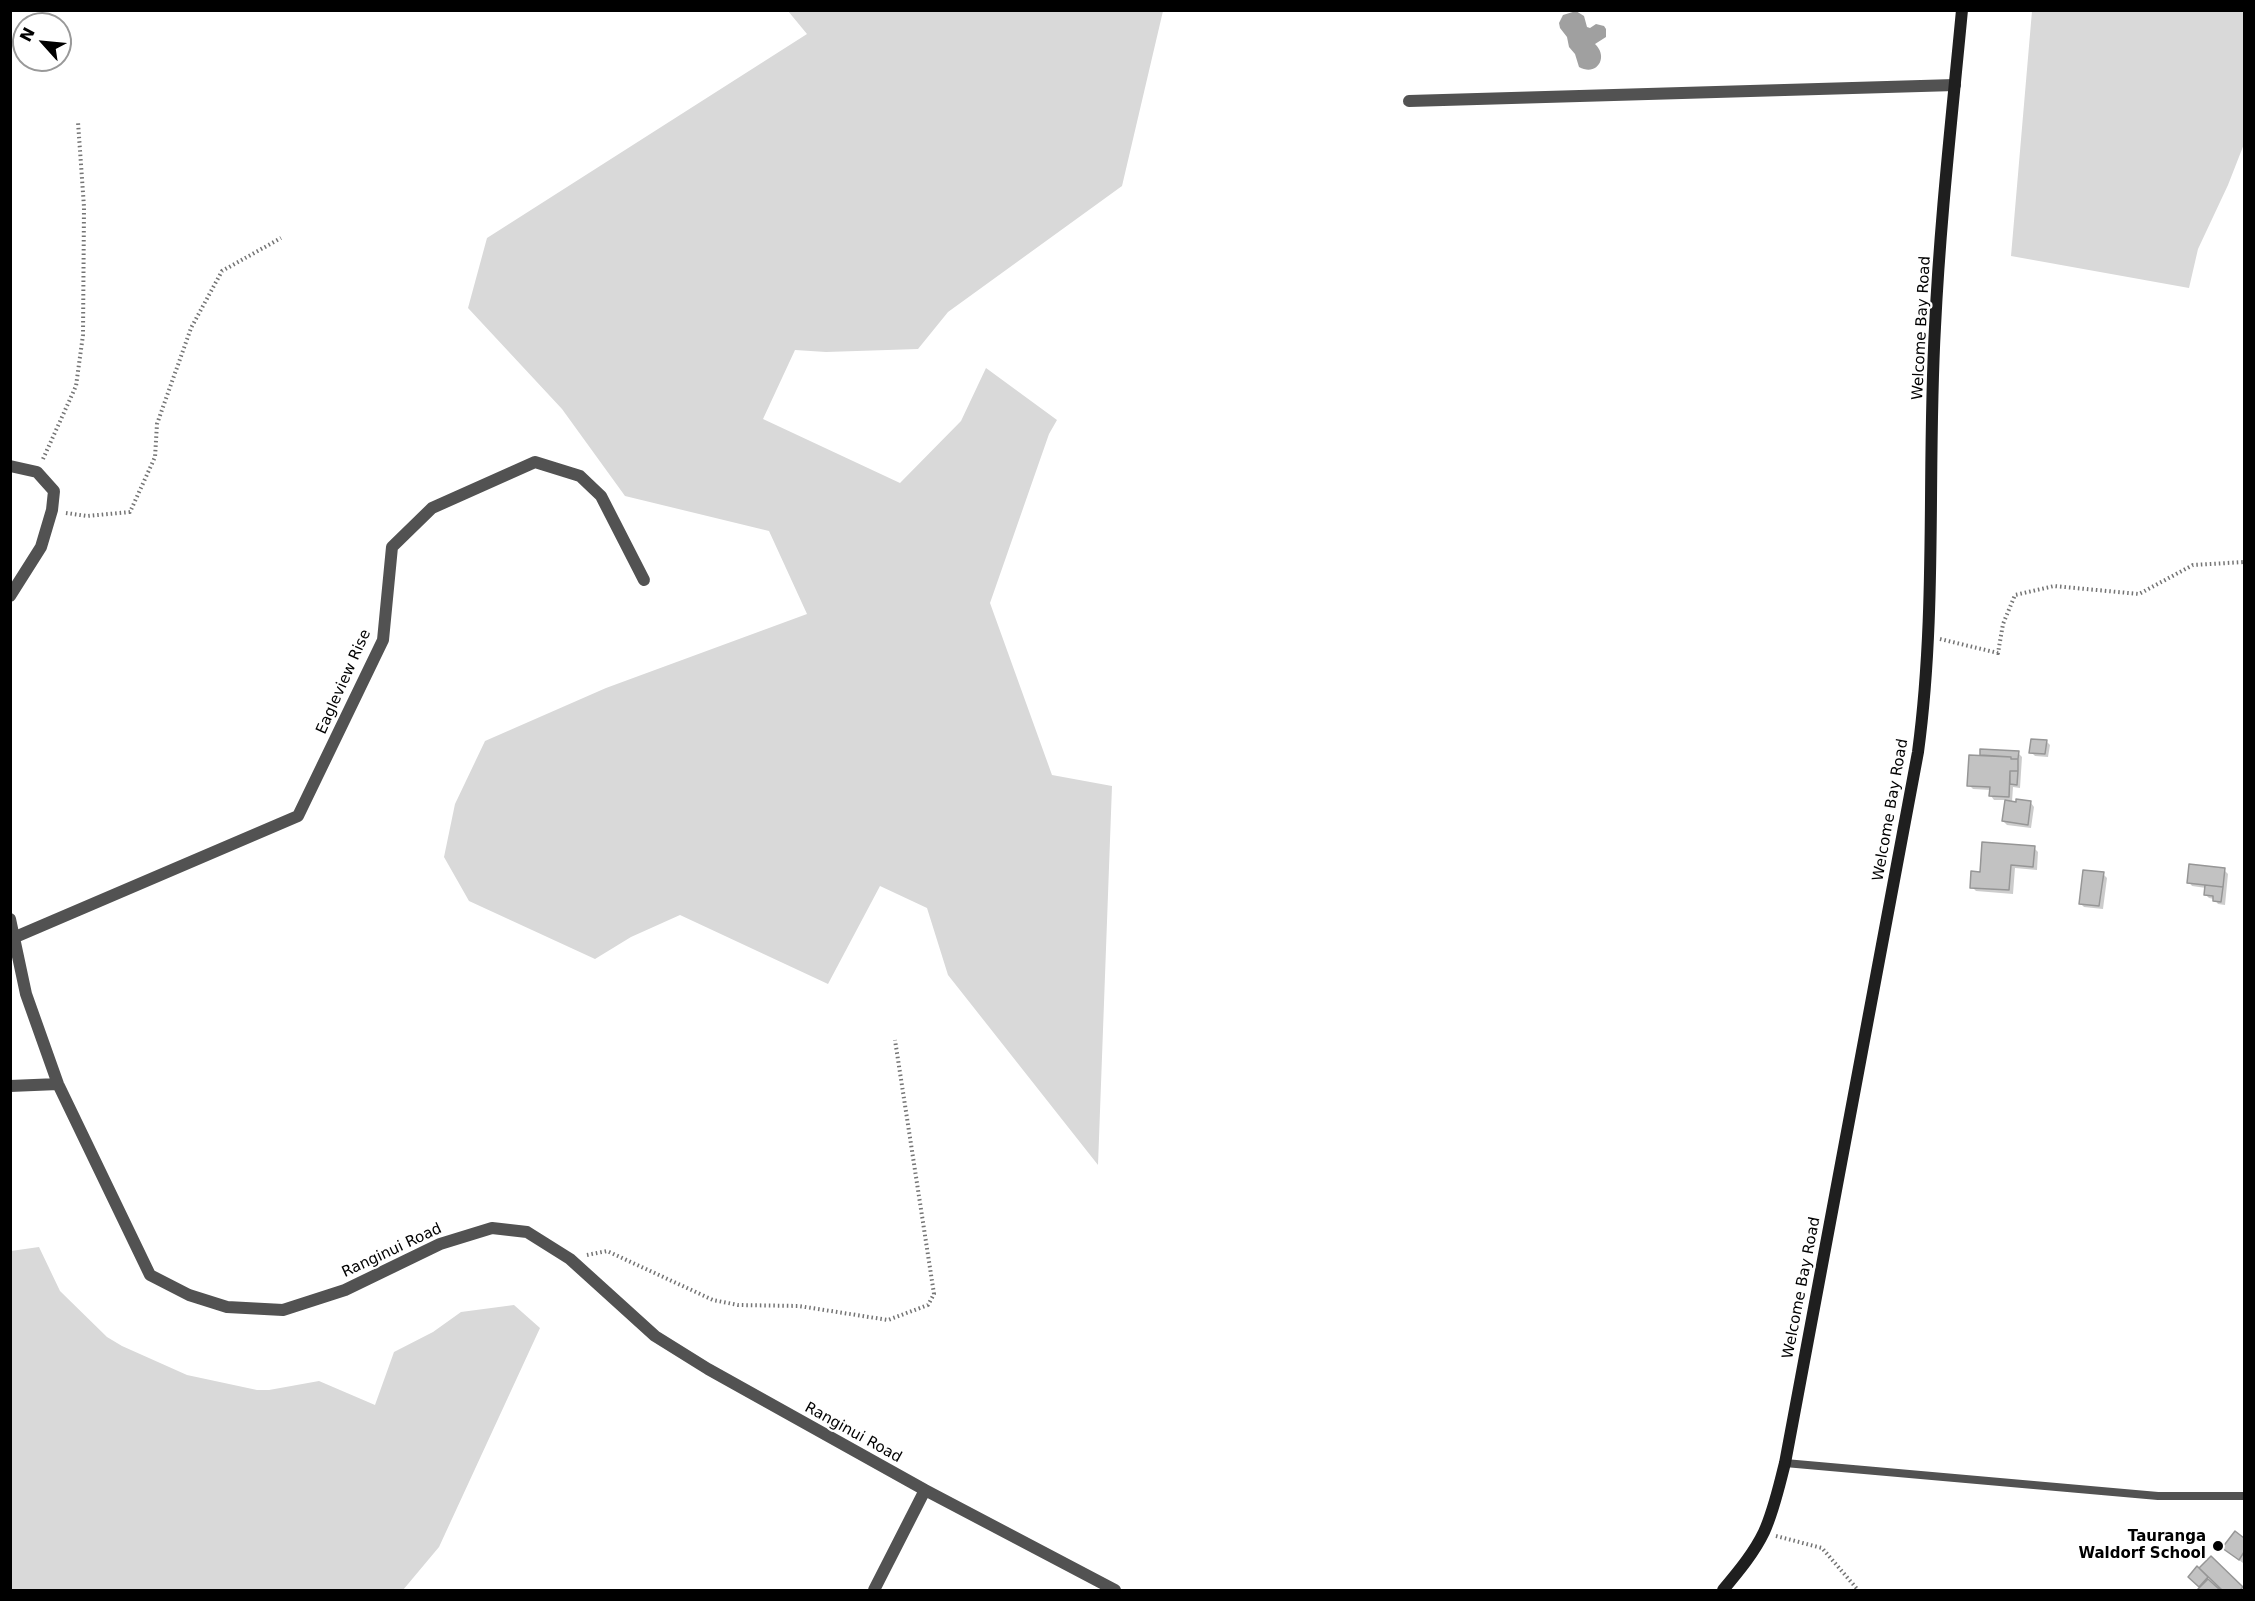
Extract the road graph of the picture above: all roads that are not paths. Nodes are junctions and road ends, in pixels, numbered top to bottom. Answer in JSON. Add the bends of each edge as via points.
{"nodes":[{"id":1,"x":1962,"y":10,"type":"edge"},
{"id":2,"x":1954,"y":85,"type":"junction"},
{"id":3,"x":1409,"y":101,"type":"dead end"},
{"id":4,"x":10,"y":466,"type":"edge"},
{"id":5,"x":644,"y":580,"type":"dead end"},
{"id":6,"x":10,"y":596,"type":"edge"},
{"id":7,"x":10,"y":919,"type":"edge"},
{"id":8,"x":13,"y":938,"type":"junction"},
{"id":9,"x":58,"y":1084,"type":"junction"},
{"id":10,"x":10,"y":1086,"type":"edge"},
{"id":11,"x":1785,"y":1463,"type":"junction"},
{"id":12,"x":925,"y":1490,"type":"junction"},
{"id":13,"x":2244,"y":1496,"type":"edge"},
{"id":14,"x":874,"y":1590,"type":"edge"},
{"id":15,"x":1115,"y":1590,"type":"edge"},
{"id":16,"x":1723,"y":1590,"type":"edge"}],
"edges":[{"from":1,"to":2,"type":"main road","name":"Welcome Bay Road"},
{"from":2,"to":3,"type":"street"},
{"from":2,"to":11,"type":"main road","name":"Welcome Bay Road","via":[[1935,327],[1926,692]]},
{"from":4,"to":6,"type":"street","via":[[37,472],[54,491],[41,547]]},
{"from":5,"to":8,"type":"street","name":"Eagleview Rise","via":[[601,496],[580,476],[535,462],[432,508],[392,547],[383,640],[298,816]]},
{"from":7,"to":8,"type":"street","name":"Ranginui Road"},
{"from":8,"to":9,"type":"street","name":"Ranginui Road","via":[[26,994]]},
{"from":9,"to":10,"type":"street"},
{"from":9,"to":12,"type":"street","name":"Ranginui Road","via":[[150,1275],[189,1295],[227,1307],[283,1310],[345,1290],[440,1244],[492,1228],[527,1232],[570,1259],[655,1336]]},
{"from":11,"to":13,"type":"lane","via":[[2158,1496]]},
{"from":11,"to":16,"type":"main road","name":"Welcome Bay Road","via":[[1764,1533]]},
{"from":12,"to":14,"type":"street"},
{"from":12,"to":15,"type":"street","name":"Ranginui Road"}]}
